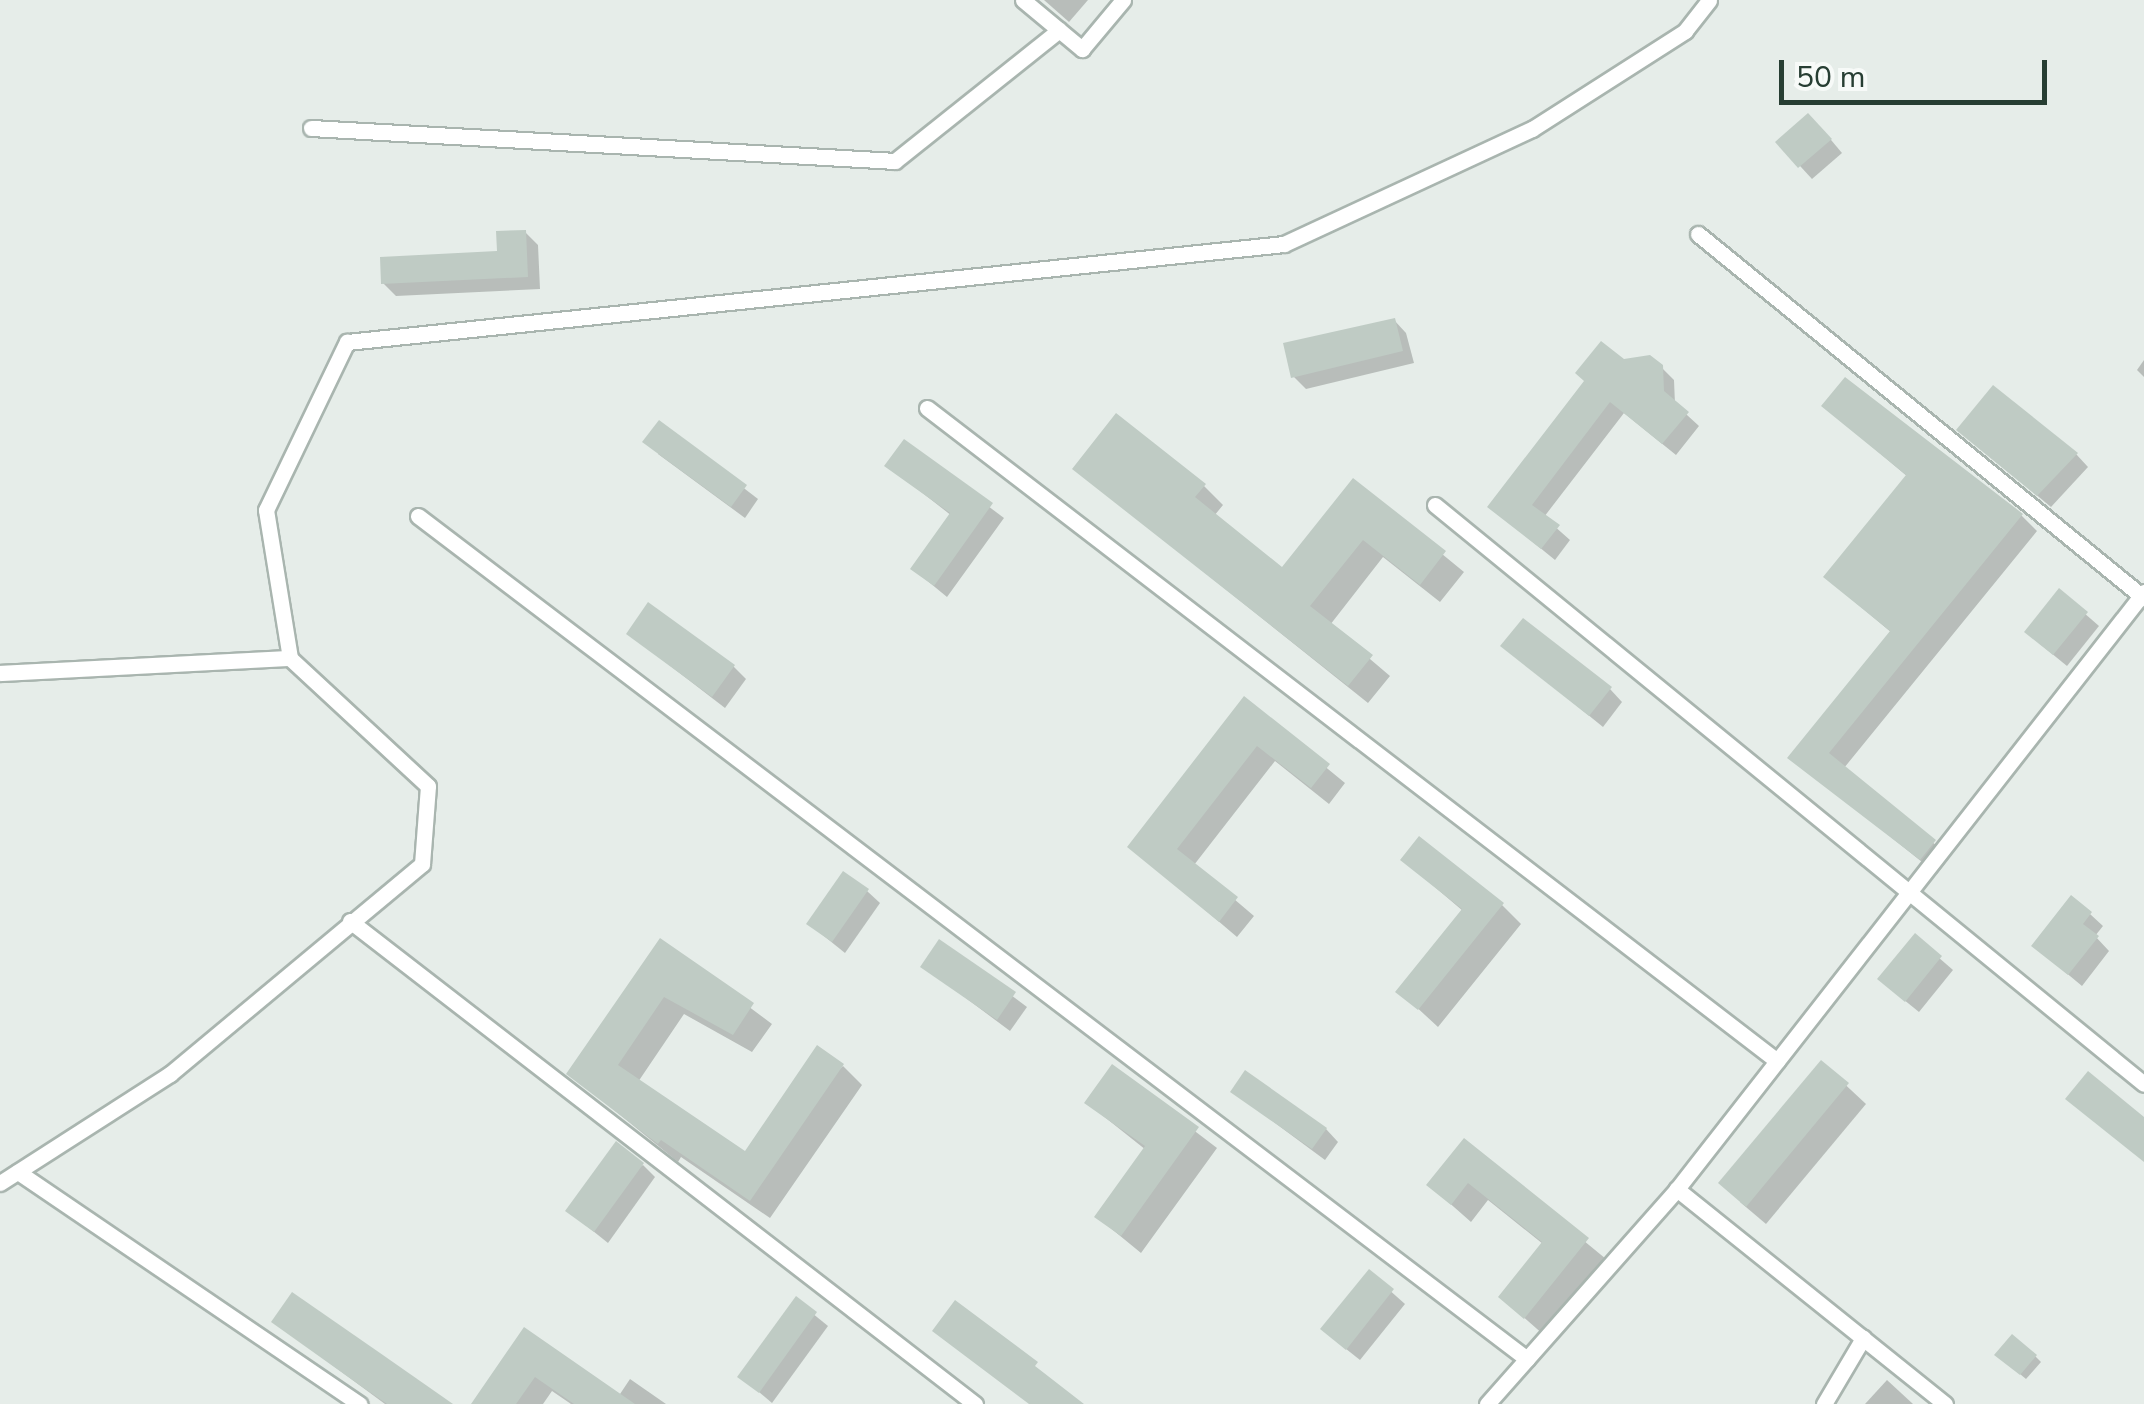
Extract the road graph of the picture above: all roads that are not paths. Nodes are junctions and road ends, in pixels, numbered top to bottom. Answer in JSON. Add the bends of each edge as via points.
{"nodes":[{"id":1,"x":1023,"y":0,"type":"edge"},
{"id":2,"x":1124,"y":0,"type":"edge"},
{"id":3,"x":1709,"y":0,"type":"edge"},
{"id":4,"x":1059,"y":30,"type":"junction"},
{"id":5,"x":311,"y":128,"type":"dead end"},
{"id":6,"x":1698,"y":234,"type":"dead end"},
{"id":7,"x":927,"y":408,"type":"dead end"},
{"id":8,"x":1435,"y":505,"type":"dead end"},
{"id":9,"x":418,"y":516,"type":"dead end"},
{"id":10,"x":2143,"y":595,"type":"edge"},
{"id":11,"x":290,"y":658,"type":"junction"},
{"id":12,"x":0,"y":673,"type":"edge"},
{"id":13,"x":1909,"y":892,"type":"junction"},
{"id":14,"x":350,"y":922,"type":"junction"},
{"id":15,"x":1777,"y":1061,"type":"junction"},
{"id":16,"x":2144,"y":1084,"type":"edge"},
{"id":17,"x":18,"y":1172,"type":"junction"},
{"id":18,"x":0,"y":1183,"type":"edge"},
{"id":19,"x":1677,"y":1189,"type":"junction"},
{"id":20,"x":1863,"y":1338,"type":"junction"},
{"id":21,"x":1527,"y":1359,"type":"junction"},
{"id":22,"x":360,"y":1404,"type":"edge"},
{"id":23,"x":975,"y":1404,"type":"edge"},
{"id":24,"x":1488,"y":1404,"type":"edge"},
{"id":25,"x":1824,"y":1404,"type":"edge"},
{"id":26,"x":1945,"y":1404,"type":"edge"}],
"edges":[{"from":1,"to":4,"type":"lane"},
{"from":2,"to":4,"type":"lane","via":[[1082,49]]},
{"from":3,"to":11,"type":"lane","via":[[1685,31],[1532,129],[1284,244],[347,342],[266,510]]},
{"from":4,"to":5,"type":"lane","via":[[895,161]]},
{"from":6,"to":10,"type":"lane"},
{"from":7,"to":15,"type":"lane"},
{"from":8,"to":13,"type":"lane"},
{"from":9,"to":21,"type":"lane"},
{"from":10,"to":13,"type":"lane"},
{"from":11,"to":12,"type":"lane"},
{"from":11,"to":14,"type":"lane","via":[[428,786],[422,864]]},
{"from":13,"to":15,"type":"lane"},
{"from":13,"to":16,"type":"lane"},
{"from":14,"to":17,"type":"lane","via":[[170,1074]]},
{"from":14,"to":23,"type":"lane"},
{"from":15,"to":19,"type":"lane"},
{"from":17,"to":18,"type":"lane"},
{"from":17,"to":22,"type":"lane"},
{"from":19,"to":20,"type":"lane"},
{"from":19,"to":21,"type":"lane"},
{"from":20,"to":25,"type":"lane"},
{"from":20,"to":26,"type":"lane"},
{"from":21,"to":24,"type":"lane"}]}
